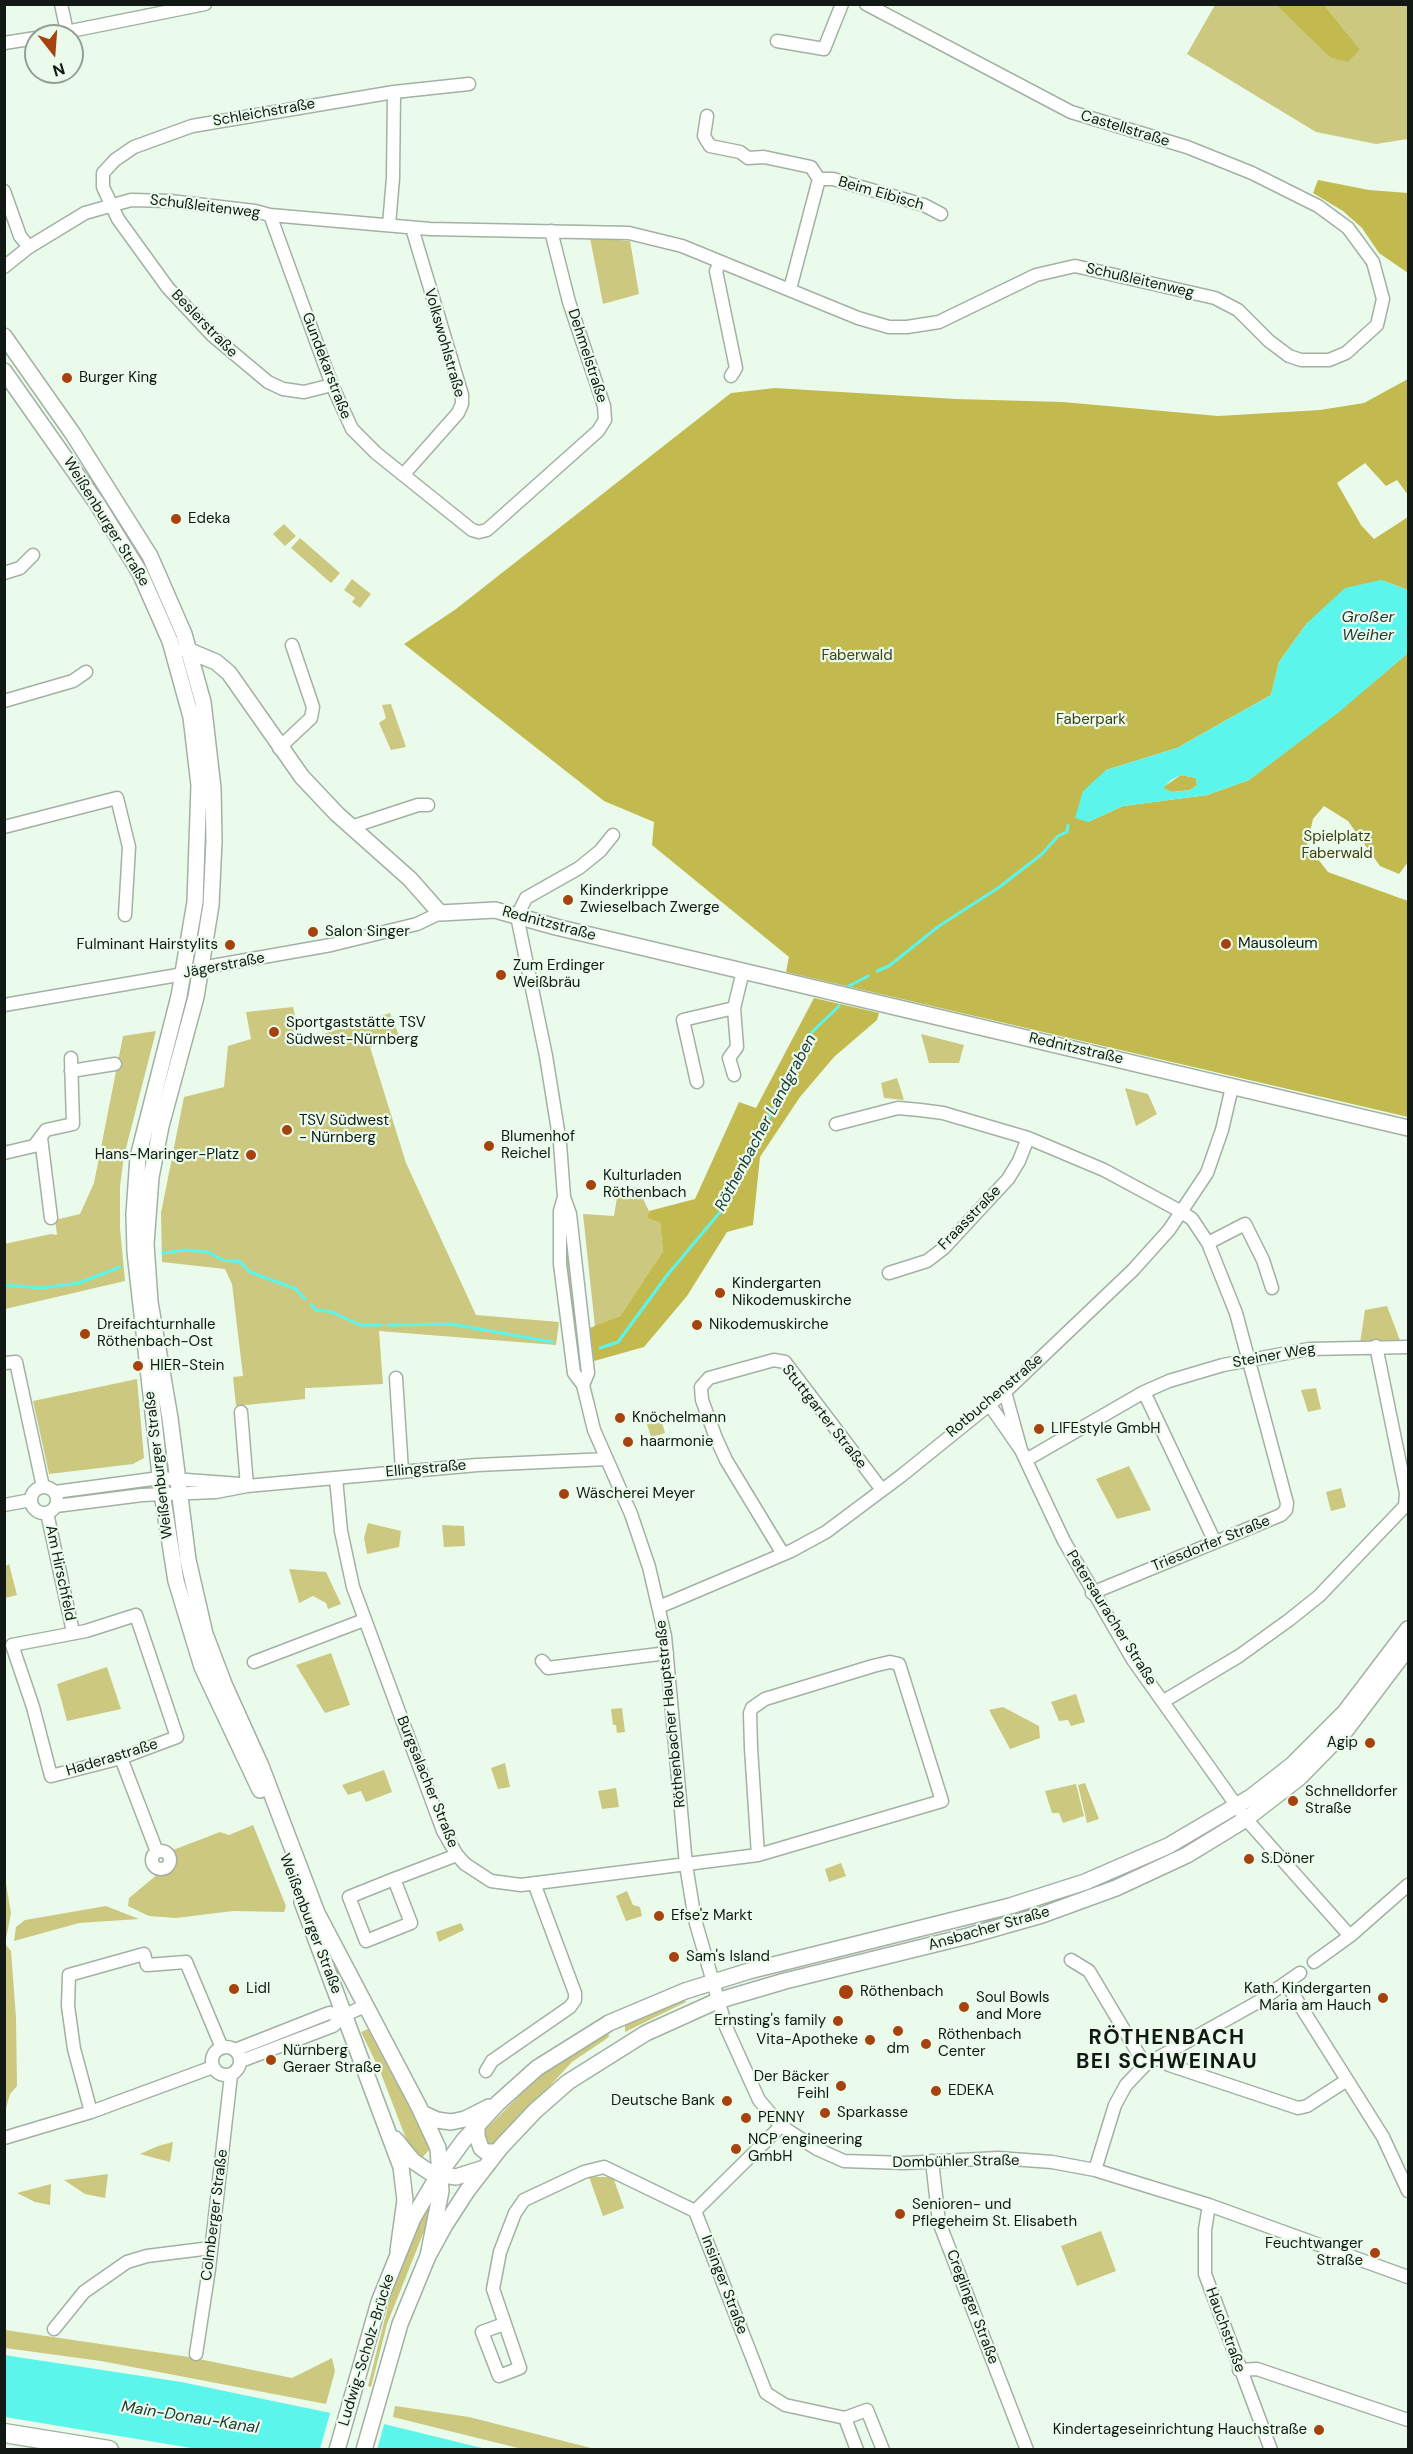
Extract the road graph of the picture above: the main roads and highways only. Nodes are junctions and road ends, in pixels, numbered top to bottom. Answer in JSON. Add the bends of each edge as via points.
{"nodes":[{"id":1,"x":4,"y":336,"type":"edge"},
{"id":2,"x":4,"y":371,"type":"edge"},
{"id":3,"x":71,"y":465,"type":"junction"},
{"id":4,"x":100,"y":474,"type":"junction"},
{"id":5,"x":161,"y":616,"type":"junction"},
{"id":6,"x":190,"y":651,"type":"junction"},
{"id":7,"x":1408,"y":1128,"type":"edge"},
{"id":8,"x":1408,"y":1629,"type":"edge"},
{"id":9,"x":1408,"y":1648,"type":"edge"},
{"id":10,"x":1242,"y":1812,"type":"junction"},
{"id":11,"x":609,"y":2024,"type":"junction"},
{"id":12,"x":613,"y":2051,"type":"junction"},
{"id":13,"x":498,"y":2103,"type":"junction"},
{"id":14,"x":422,"y":2113,"type":"junction"},
{"id":15,"x":477,"y":2124,"type":"junction"},
{"id":16,"x":389,"y":2132,"type":"junction"},
{"id":17,"x":497,"y":2152,"type":"junction"},
{"id":18,"x":484,"y":2168,"type":"junction"},
{"id":19,"x":439,"y":2174,"type":"junction"},
{"id":20,"x":398,"y":2251,"type":"junction"},
{"id":21,"x":428,"y":2256,"type":"junction"},
{"id":22,"x":4,"y":2433,"type":"edge"},
{"id":23,"x":109,"y":2450,"type":"edge"},
{"id":24,"x":337,"y":2450,"type":"edge"},
{"id":25,"x":364,"y":2450,"type":"edge"}],
"edges":[{"from":1,"to":4,"type":"main road","name":"Weißenburger Straße"},
{"from":2,"to":3,"type":"main road","name":"Weißenburger Straße"},
{"from":3,"to":4,"type":"main road","via":[[88,474]]},
{"from":3,"to":5,"type":"main road","name":"Weißenburger Straße","via":[[124,545]]},
{"from":4,"to":6,"type":"main road","name":"Weißenburger Straße","via":[[154,564]]},
{"from":5,"to":6,"type":"main road","via":[[180,646]]},
{"from":5,"to":16,"type":"main road","name":"Weißenburger Straße","via":[[185,692],[198,772],[198,864],[184,974],[143,1130],[135,1185],[137,1273],[161,1486],[176,1581],[194,1646],[259,1790]]},
{"from":6,"to":7,"type":"main road","name":"Rednitzstraße","via":[[216,662],[229,673],[302,777],[410,879],[440,913],[495,910]]},
{"from":6,"to":14,"type":"main road","name":"Weißenburger Straße","via":[[206,718],[213,788],[214,859],[202,968],[157,1144],[147,1214],[147,1262],[192,1583],[213,1659],[261,1766],[317,1913]]},
{"from":8,"to":10,"type":"main road","name":"Ansbacher Straße","via":[[1320,1739]]},
{"from":9,"to":10,"type":"main road","name":"Ansbacher Straße","via":[[1334,1744],[1299,1778]]},
{"from":10,"to":11,"type":"main road","name":"Ansbacher Straße","via":[[1055,1892],[950,1923],[711,1982]]},
{"from":10,"to":12,"type":"main road","name":"Ansbacher Straße","via":[[1166,1865],[1058,1910],[717,2001],[670,2020]]},
{"from":11,"to":12,"type":"main road","via":[[616,2030]]},
{"from":11,"to":13,"type":"main road","name":"Ansbacher Straße","via":[[546,2062]]},
{"from":12,"to":17,"type":"main road","name":"Ansbacher Straße","via":[[557,2091]]},
{"from":13,"to":14,"type":"main road","via":[[452,2122]]},
{"from":13,"to":15,"type":"main road","name":"Ansbacher Straße"},
{"from":14,"to":19,"type":"main road","name":"Weißenburger Straße","via":[[439,2153]]},
{"from":15,"to":17,"type":"main road","via":[[481,2148]]},
{"from":15,"to":19,"type":"main road","name":"Ansbacher Straße"},
{"from":16,"to":19,"type":"main road","via":[[417,2164]]},
{"from":16,"to":20,"type":"main road","name":"Weißenburger Straße","via":[[404,2182]]},
{"from":17,"to":18,"type":"main road","name":"Ansbacher Straße"},
{"from":18,"to":19,"type":"main road","via":[[456,2177]]},
{"from":18,"to":21,"type":"main road","name":"Ansbacher Straße"},
{"from":19,"to":20,"type":"main road","name":"Ansbacher Straße"},
{"from":19,"to":21,"type":"main road","name":"Weißenburger Straße","via":[[441,2191]]},
{"from":20,"to":24,"type":"main road","name":"Ludwig-Scholz-Brücke","via":[[354,2383]]},
{"from":21,"to":25,"type":"main road","name":"Ludwig-Scholz-Brücke","via":[[404,2313]]},
{"from":22,"to":23,"type":"highway"}]}
